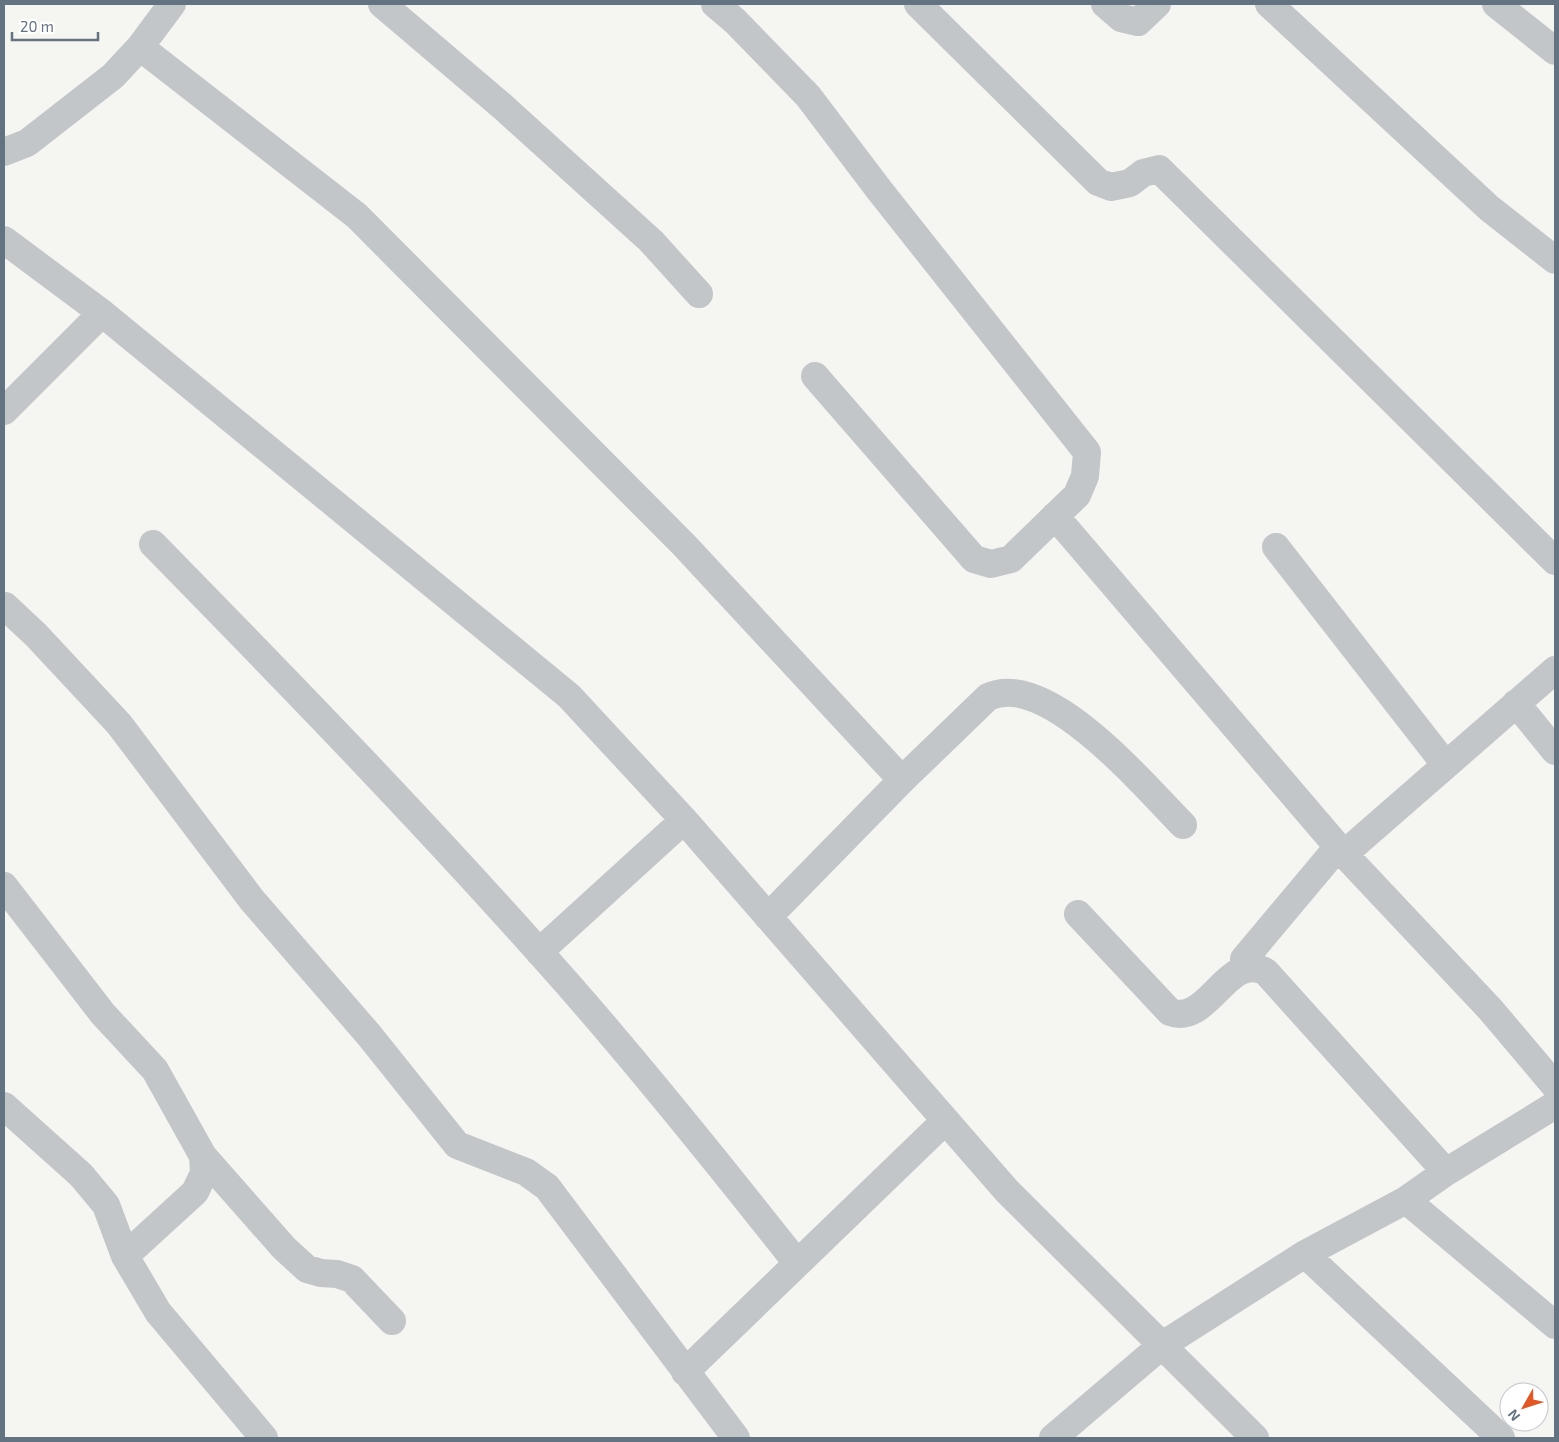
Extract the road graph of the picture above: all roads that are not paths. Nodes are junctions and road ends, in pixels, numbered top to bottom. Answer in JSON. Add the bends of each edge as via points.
{"nodes":[{"id":1,"x":172,"y":4,"type":"edge"},
{"id":2,"x":382,"y":4,"type":"edge"},
{"id":3,"x":715,"y":4,"type":"edge"},
{"id":4,"x":918,"y":4,"type":"edge"},
{"id":5,"x":1105,"y":4,"type":"edge"},
{"id":6,"x":1157,"y":4,"type":"edge"},
{"id":7,"x":1269,"y":4,"type":"edge"},
{"id":8,"x":1496,"y":4,"type":"edge"},
{"id":9,"x":140,"y":47,"type":"junction"},
{"id":10,"x":1555,"y":51,"type":"edge"},
{"id":11,"x":4,"y":152,"type":"edge"},
{"id":12,"x":4,"y":240,"type":"edge"},
{"id":13,"x":1555,"y":260,"type":"edge"},
{"id":14,"x":699,"y":294,"type":"dead end"},
{"id":15,"x":102,"y":313,"type":"junction"},
{"id":16,"x":815,"y":376,"type":"dead end"},
{"id":17,"x":4,"y":411,"type":"edge"},
{"id":18,"x":1055,"y":516,"type":"junction"},
{"id":19,"x":153,"y":544,"type":"dead end"},
{"id":20,"x":1276,"y":546,"type":"dead end"},
{"id":21,"x":1555,"y":561,"type":"edge"},
{"id":22,"x":5,"y":606,"type":"edge"},
{"id":23,"x":1555,"y":670,"type":"edge"},
{"id":24,"x":1516,"y":703,"type":"junction"},
{"id":25,"x":1555,"y":751,"type":"edge"},
{"id":26,"x":1445,"y":764,"type":"junction"},
{"id":27,"x":902,"y":780,"type":"junction"},
{"id":28,"x":684,"y":820,"type":"junction"},
{"id":29,"x":1183,"y":825,"type":"dead end"},
{"id":30,"x":1344,"y":854,"type":"junction"},
{"id":31,"x":4,"y":886,"type":"edge"},
{"id":32,"x":1078,"y":914,"type":"dead end"},
{"id":33,"x":768,"y":917,"type":"junction"},
{"id":34,"x":539,"y":952,"type":"junction"},
{"id":35,"x":1244,"y":959,"type":"dead end"},
{"id":36,"x":1555,"y":1086,"type":"edge"},
{"id":37,"x":1555,"y":1105,"type":"edge"},
{"id":38,"x":4,"y":1106,"type":"edge"},
{"id":39,"x":945,"y":1121,"type":"junction"},
{"id":40,"x":203,"y":1156,"type":"junction"},
{"id":41,"x":1446,"y":1172,"type":"junction"},
{"id":42,"x":1406,"y":1200,"type":"junction"},
{"id":43,"x":1305,"y":1254,"type":"junction"},
{"id":44,"x":125,"y":1256,"type":"junction"},
{"id":45,"x":797,"y":1263,"type":"junction"},
{"id":46,"x":392,"y":1321,"type":"dead end"},
{"id":47,"x":1555,"y":1325,"type":"edge"},
{"id":48,"x":1161,"y":1346,"type":"junction"},
{"id":49,"x":685,"y":1372,"type":"junction"},
{"id":50,"x":264,"y":1438,"type":"edge"},
{"id":51,"x":736,"y":1438,"type":"edge"},
{"id":52,"x":1053,"y":1438,"type":"edge"},
{"id":53,"x":1255,"y":1438,"type":"edge"},
{"id":54,"x":1501,"y":1438,"type":"edge"}],
"edges":[{"from":1,"to":9,"type":"street"},
{"from":2,"to":14,"type":"street","via":[[502,106],[651,241]]},
{"from":3,"to":18,"type":"street","via":[[808,96],[1087,452],[1085,476],[1077,495]]},
{"from":4,"to":21,"type":"street","via":[[1098,182],[1112,187],[1130,183],[1143,173],[1159,169]]},
{"from":5,"to":6,"type":"street","via":[[1121,18],[1138,22]]},
{"from":7,"to":13,"type":"street","via":[[1489,208]]},
{"from":8,"to":10,"type":"street"},
{"from":9,"to":11,"type":"street","via":[[113,76],[27,143]]},
{"from":9,"to":27,"type":"street","via":[[357,216],[686,546]]},
{"from":12,"to":15,"type":"street"},
{"from":15,"to":17,"type":"street"},
{"from":15,"to":28,"type":"street","via":[[569,696]]},
{"from":16,"to":18,"type":"street","via":[[974,559],[991,564],[1011,559]]},
{"from":18,"to":30,"type":"street"},
{"from":19,"to":34,"type":"street","via":[[320,715]]},
{"from":20,"to":26,"type":"street"},
{"from":22,"to":49,"type":"street","via":[[36,634],[119,724],[252,900],[369,1035],[456,1145],[526,1172],[546,1188]]},
{"from":23,"to":24,"type":"street"},
{"from":24,"to":25,"type":"street"},
{"from":24,"to":26,"type":"street"},
{"from":26,"to":30,"type":"street"},
{"from":27,"to":29,"type":"street","via":[[988,697],[1000,692],[1023,695],[1049,704],[1081,726]]},
{"from":27,"to":33,"type":"street"},
{"from":28,"to":33,"type":"street"},
{"from":28,"to":34,"type":"street"},
{"from":30,"to":35,"type":"street","via":[[1337,848]]},
{"from":30,"to":36,"type":"street","via":[[1490,1008]]},
{"from":31,"to":40,"type":"street","via":[[102,1014],[155,1070]]},
{"from":32,"to":41,"type":"street","via":[[1170,1012],[1177,1015],[1197,1008],[1238,972],[1257,966],[1266,972]]},
{"from":33,"to":39,"type":"street"},
{"from":34,"to":45,"type":"street","via":[[692,1130]]},
{"from":37,"to":41,"type":"street"},
{"from":38,"to":44,"type":"street","via":[[81,1175],[106,1205]]},
{"from":39,"to":45,"type":"street"},
{"from":39,"to":48,"type":"street","via":[[1007,1191]]},
{"from":40,"to":44,"type":"street","via":[[204,1173],[195,1192]]},
{"from":40,"to":46,"type":"street","via":[[284,1248],[307,1269],[352,1279]]},
{"from":41,"to":42,"type":"street"},
{"from":42,"to":43,"type":"street"},
{"from":42,"to":47,"type":"street"},
{"from":43,"to":48,"type":"street"},
{"from":43,"to":54,"type":"street"},
{"from":44,"to":50,"type":"street","via":[[158,1312]]},
{"from":45,"to":49,"type":"street"},
{"from":48,"to":52,"type":"street"},
{"from":48,"to":53,"type":"street"},
{"from":49,"to":51,"type":"street"}]}
